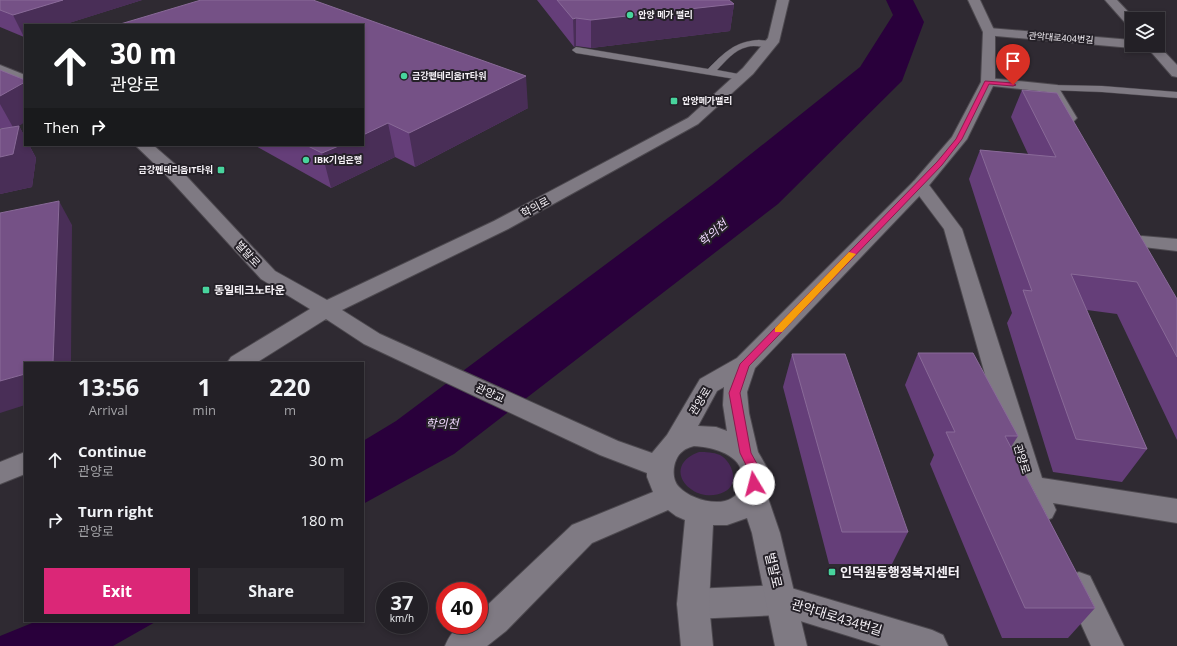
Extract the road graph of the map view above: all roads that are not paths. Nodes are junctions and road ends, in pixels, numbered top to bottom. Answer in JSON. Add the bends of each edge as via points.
{"nodes":[{"id":1,"x":783,"y":0,"type":"edge"},
{"id":2,"x":974,"y":0,"type":"edge"},
{"id":3,"x":1111,"y":0,"type":"edge"},
{"id":4,"x":1125,"y":15,"type":"edge"},
{"id":5,"x":989,"y":32,"type":"junction"},
{"id":6,"x":1125,"y":43,"type":"edge"},
{"id":7,"x":770,"y":44,"type":"junction"},
{"id":8,"x":1165,"y":46,"type":"edge"},
{"id":9,"x":1171,"y":46,"type":"dead end"},
{"id":10,"x":576,"y":50,"type":"edge"},
{"id":11,"x":1158,"y":52,"type":"edge"},
{"id":12,"x":0,"y":69,"type":"edge"},
{"id":13,"x":710,"y":72,"type":"junction"},
{"id":14,"x":1177,"y":73,"type":"edge"},
{"id":15,"x":741,"y":77,"type":"junction"},
{"id":16,"x":24,"y":80,"type":"edge"},
{"id":17,"x":988,"y":82,"type":"junction"},
{"id":18,"x":1052,"y":88,"type":"junction"},
{"id":19,"x":1177,"y":94,"type":"edge"},
{"id":20,"x":1079,"y":135,"type":"edge"},
{"id":21,"x":144,"y":146,"type":"edge"},
{"id":22,"x":920,"y":185,"type":"junction"},
{"id":23,"x":1177,"y":245,"type":"edge"},
{"id":24,"x":1154,"y":261,"type":"edge"},
{"id":25,"x":326,"y":309,"type":"junction"},
{"id":26,"x":372,"y":339,"type":"joint"},
{"id":27,"x":240,"y":362,"type":"edge"},
{"id":28,"x":745,"y":364,"type":"junction"},
{"id":29,"x":676,"y":442,"type":"junction"},
{"id":30,"x":745,"y":453,"type":"junction"},
{"id":31,"x":24,"y":463,"type":"edge"},
{"id":32,"x":659,"y":466,"type":"junction"},
{"id":33,"x":0,"y":473,"type":"edge"},
{"id":34,"x":1031,"y":488,"type":"junction"},
{"id":35,"x":753,"y":495,"type":"junction"},
{"id":36,"x":670,"y":497,"type":"junction"},
{"id":37,"x":1177,"y":511,"type":"edge"},
{"id":38,"x":700,"y":514,"type":"junction"},
{"id":39,"x":1052,"y":531,"type":"edge"},
{"id":40,"x":1070,"y":567,"type":"edge"},
{"id":41,"x":781,"y":600,"type":"junction"},
{"id":42,"x":694,"y":604,"type":"junction"},
{"id":43,"x":460,"y":646,"type":"edge"},
{"id":44,"x":697,"y":646,"type":"edge"},
{"id":45,"x":791,"y":646,"type":"edge"},
{"id":46,"x":932,"y":646,"type":"edge"},
{"id":47,"x":1108,"y":646,"type":"edge"}],
"edges":[{"from":1,"to":7,"type":"street","name":"학의로","via":[[774,39]]},
{"from":2,"to":5,"type":"street","name":"관양로"},
{"from":3,"to":4,"type":"street"},
{"from":5,"to":6,"type":"street","name":"관악대로404번길"},
{"from":5,"to":17,"type":"street","name":"관양로"},
{"from":7,"to":13,"type":"lane","via":[[744,43],[734,48]]},
{"from":7,"to":15,"type":"street","name":"학의로"},
{"from":8,"to":9,"type":"street"},
{"from":10,"to":13,"type":"lane"},
{"from":11,"to":14,"type":"street"},
{"from":12,"to":16,"type":"street"},
{"from":13,"to":15,"type":"lane"},
{"from":15,"to":25,"type":"street","name":"학의로","via":[[693,121],[501,225]]},
{"from":17,"to":18,"type":"street"},
{"from":17,"to":22,"type":"street","name":"관양로","via":[[959,139]]},
{"from":18,"to":19,"type":"lane"},
{"from":18,"to":20,"type":"street"},
{"from":21,"to":25,"type":"street","name":"벌말로","via":[[170,170],[268,275]]},
{"from":22,"to":28,"type":"street","name":"관양로"},
{"from":22,"to":34,"type":"street","name":"관양로","via":[[953,229]]},
{"from":23,"to":24,"type":"street","via":[[1138,235]]},
{"from":25,"to":26,"type":"street","name":"벌말로"},
{"from":25,"to":27,"type":"street","name":"학의로"},
{"from":26,"to":32,"type":"street","name":"관양교","via":[[609,448]]},
{"from":28,"to":29,"type":"street","name":"관양로","via":[[708,385]]},
{"from":28,"to":30,"type":"street","via":[[734,393]]},
{"from":29,"to":30,"type":"street","via":[[692,436],[712,436],[730,442]]},
{"from":29,"to":32,"type":"street","via":[[664,452]]},
{"from":30,"to":35,"type":"street","via":[[756,473]]},
{"from":31,"to":33,"type":"street"},
{"from":32,"to":36,"type":"street","via":[[660,482]]},
{"from":34,"to":37,"type":"street","name":"관양로"},
{"from":34,"to":39,"type":"street","name":"관양로"},
{"from":35,"to":38,"type":"street","via":[[741,508],[721,514]]},
{"from":35,"to":41,"type":"street","name":"벌말로","via":[[766,533]]},
{"from":36,"to":38,"type":"street"},
{"from":36,"to":43,"type":"street","via":[[582,534],[495,620]]},
{"from":38,"to":42,"type":"street"},
{"from":40,"to":47,"type":"street"},
{"from":41,"to":42,"type":"street","name":"관악대로434번길"},
{"from":41,"to":45,"type":"street","name":"벌말로"},
{"from":41,"to":46,"type":"street","name":"관악대로434번길"},
{"from":42,"to":44,"type":"street"}]}
